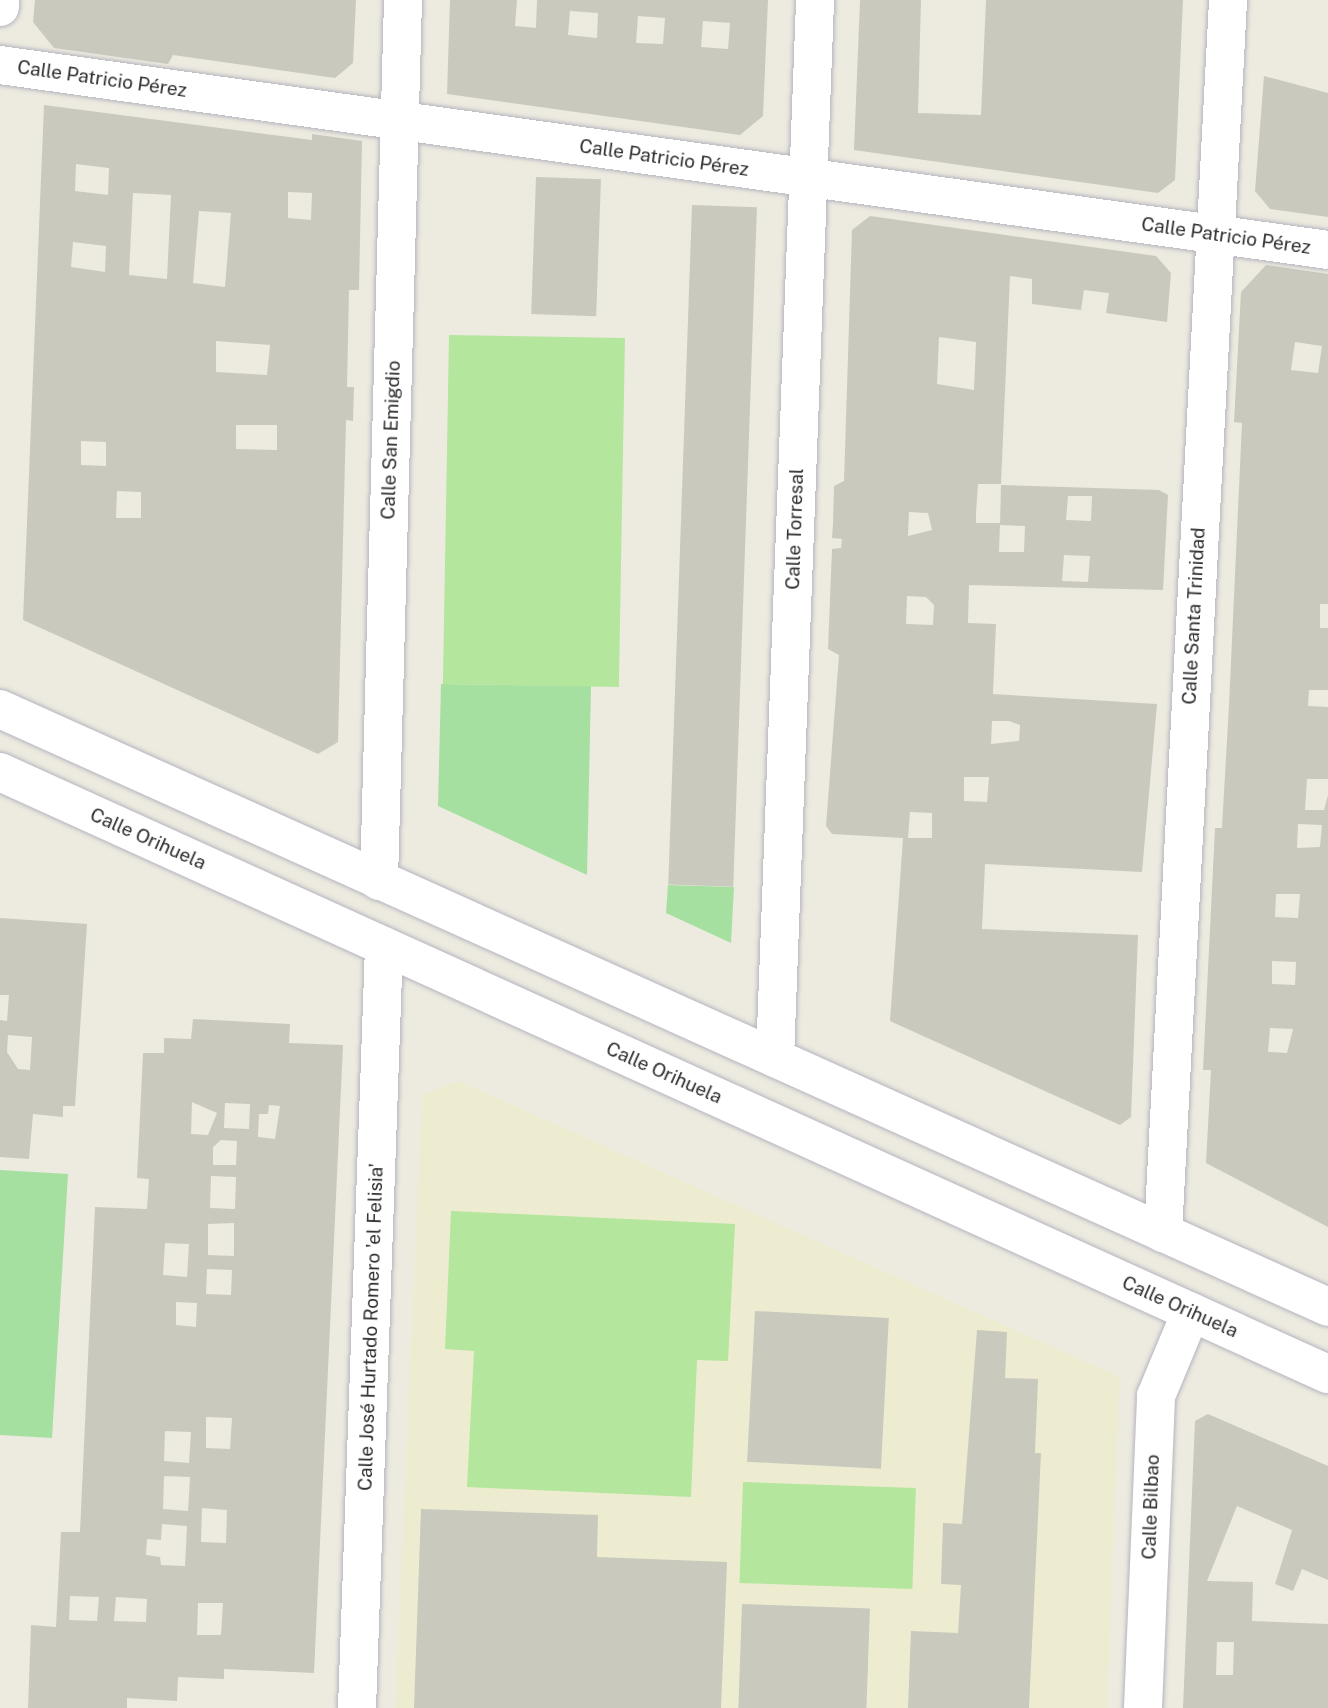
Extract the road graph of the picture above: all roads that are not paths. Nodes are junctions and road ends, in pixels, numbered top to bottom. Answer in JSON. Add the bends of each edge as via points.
{"nodes":[{"id":1,"x":0,"y":0,"type":"edge"},
{"id":2,"x":403,"y":0,"type":"edge"},
{"id":3,"x":815,"y":0,"type":"edge"},
{"id":4,"x":1228,"y":0,"type":"edge"},
{"id":5,"x":0,"y":7,"type":"edge"},
{"id":6,"x":0,"y":65,"type":"edge"},
{"id":7,"x":400,"y":122,"type":"junction"},
{"id":8,"x":808,"y":177,"type":"junction"},
{"id":9,"x":1214,"y":234,"type":"junction"},
{"id":10,"x":1328,"y":250,"type":"edge"},
{"id":11,"x":0,"y":709,"type":"edge"},
{"id":12,"x":0,"y":772,"type":"edge"},
{"id":13,"x":379,"y":881,"type":"junction"},
{"id":14,"x":384,"y":946,"type":"junction"},
{"id":15,"x":775,"y":1058,"type":"junction"},
{"id":16,"x":1163,"y":1233,"type":"junction"},
{"id":17,"x":1328,"y":1307,"type":"edge"},
{"id":18,"x":1191,"y":1312,"type":"junction"},
{"id":19,"x":1328,"y":1374,"type":"edge"},
{"id":20,"x":357,"y":1708,"type":"edge"},
{"id":21,"x":1143,"y":1708,"type":"edge"}],
"edges":[{"from":1,"to":5,"type":"street"},
{"from":2,"to":7,"type":"street","name":"Calle San Emigdio"},
{"from":3,"to":8,"type":"street","name":"Calle Torresal"},
{"from":4,"to":9,"type":"street","name":"Calle Santa Trinidad"},
{"from":6,"to":7,"type":"street","name":"Calle Patricio Pérez"},
{"from":7,"to":8,"type":"street","name":"Calle Patricio Pérez"},
{"from":7,"to":13,"type":"street","name":"Calle San Emigdio"},
{"from":8,"to":9,"type":"street","name":"Calle Patricio Pérez"},
{"from":8,"to":15,"type":"street","name":"Calle Torresal"},
{"from":9,"to":10,"type":"street","name":"Calle Patricio Pérez"},
{"from":9,"to":16,"type":"street","name":"Calle Santa Trinidad"},
{"from":11,"to":13,"type":"street"},
{"from":12,"to":14,"type":"street","name":"Calle Orihuela"},
{"from":13,"to":15,"type":"street"},
{"from":14,"to":18,"type":"street","name":"Calle Orihuela"},
{"from":14,"to":20,"type":"street","name":"Calle José Hurtado Romero 'el Felisia'"},
{"from":15,"to":16,"type":"street"},
{"from":16,"to":17,"type":"street"},
{"from":18,"to":19,"type":"street","name":"Calle Orihuela"},
{"from":18,"to":21,"type":"street","name":"Calle Bilbao","via":[[1156,1396]]}]}
